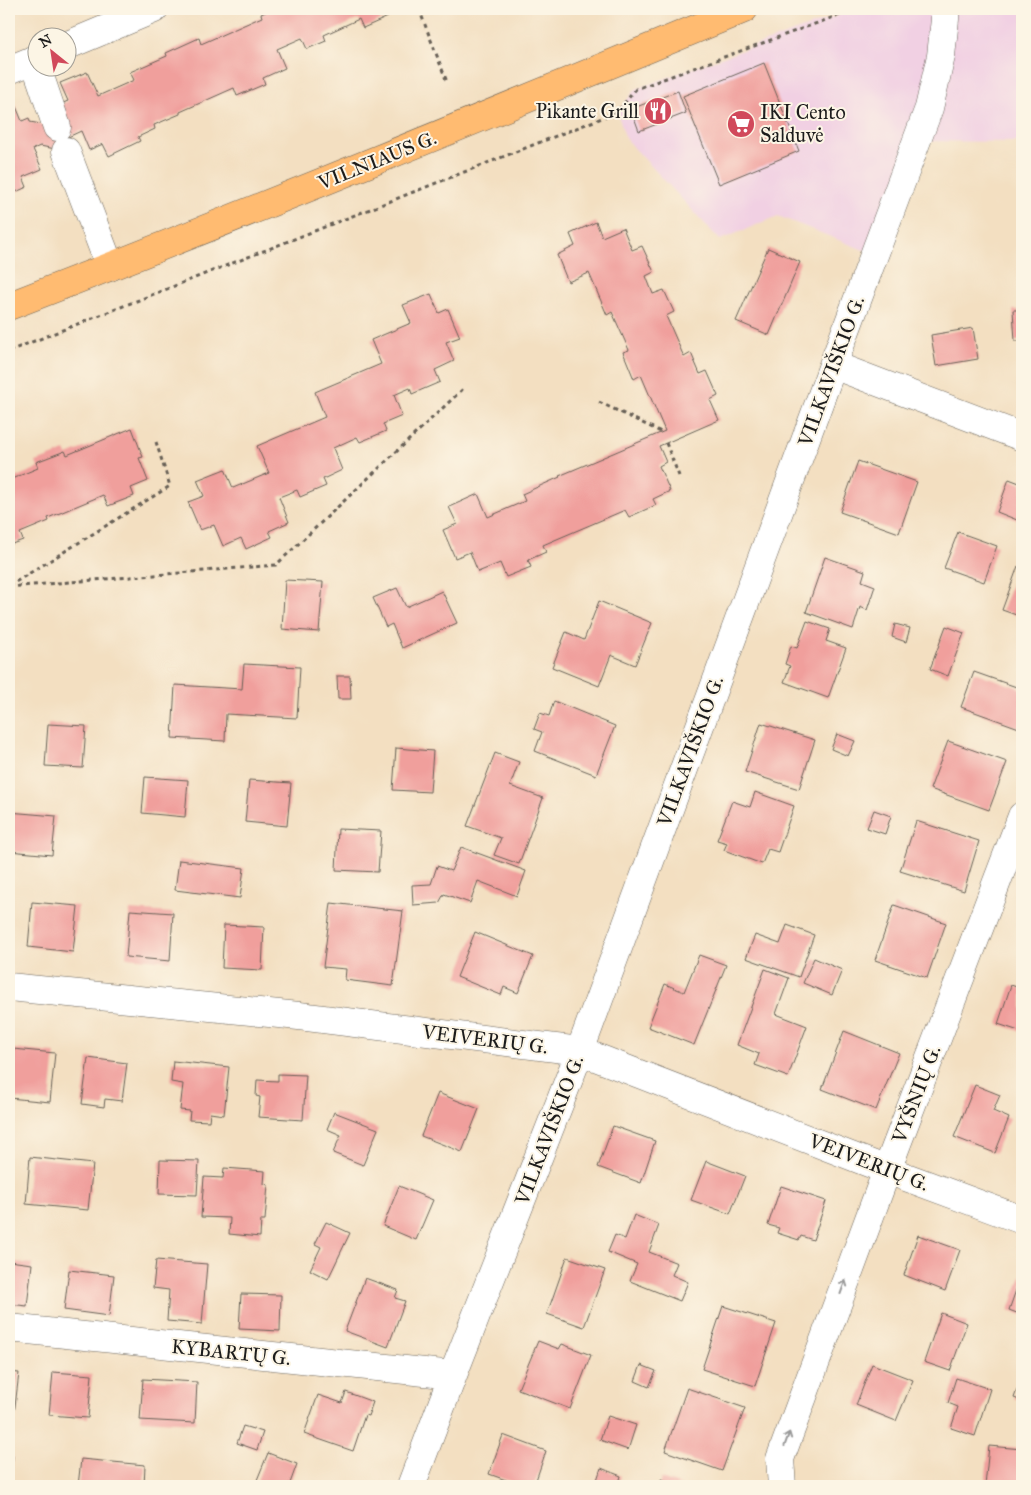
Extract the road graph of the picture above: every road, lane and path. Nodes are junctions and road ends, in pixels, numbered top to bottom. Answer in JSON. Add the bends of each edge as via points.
{"nodes":[{"id":1,"x":154,"y":9,"type":"edge"},
{"id":2,"x":419,"y":9,"type":"edge"},
{"id":3,"x":744,"y":9,"type":"edge"},
{"id":4,"x":856,"y":9,"type":"edge"},
{"id":5,"x":944,"y":9,"type":"edge"},
{"id":6,"x":78,"y":41,"type":"edge"},
{"id":7,"x":28,"y":62,"type":"edge"},
{"id":8,"x":9,"y":70,"type":"edge"},
{"id":9,"x":42,"y":78,"type":"edge"},
{"id":10,"x":447,"y":82,"type":"dead end"},
{"id":11,"x":110,"y":267,"type":"junction"},
{"id":12,"x":9,"y":306,"type":"edge"},
{"id":13,"x":9,"y":351,"type":"edge"},
{"id":14,"x":832,"y":365,"type":"junction"},
{"id":15,"x":464,"y":389,"type":"dead end"},
{"id":16,"x":599,"y":402,"type":"dead end"},
{"id":17,"x":660,"y":432,"type":"dead end"},
{"id":18,"x":1022,"y":437,"type":"edge"},
{"id":19,"x":156,"y":442,"type":"dead end"},
{"id":20,"x":666,"y":443,"type":"dead end"},
{"id":21,"x":679,"y":476,"type":"dead end"},
{"id":22,"x":9,"y":586,"type":"edge"},
{"id":23,"x":1022,"y":816,"type":"edge"},
{"id":24,"x":9,"y":987,"type":"edge"},
{"id":25,"x":580,"y":1051,"type":"junction"},
{"id":26,"x":887,"y":1170,"type":"junction"},
{"id":27,"x":1022,"y":1220,"type":"edge"},
{"id":28,"x":9,"y":1328,"type":"edge"},
{"id":29,"x":453,"y":1374,"type":"junction"},
{"id":30,"x":411,"y":1486,"type":"edge"},
{"id":31,"x":782,"y":1486,"type":"edge"}],
"edges":[{"from":1,"to":6,"type":"street"},
{"from":2,"to":10,"type":"path"},
{"from":3,"to":11,"type":"highway","name":"VILNIAUS G."},
{"from":4,"to":13,"type":"path","via":[[636,89],[617,112]]},
{"from":5,"to":14,"type":"street","name":"VILKAVIŠKIO G.","via":[[942,56],[929,108]]},
{"from":7,"to":8,"type":"street"},
{"from":9,"to":11,"type":"street","via":[[61,139]]},
{"from":11,"to":12,"type":"highway","name":"VILNIAUS G."},
{"from":14,"to":18,"type":"street"},
{"from":14,"to":25,"type":"street","name":"VILKAVIŠKIO G."},
{"from":15,"to":22,"type":"path","via":[[276,565]]},
{"from":16,"to":17,"type":"path"},
{"from":19,"to":22,"type":"path","via":[[170,486]]},
{"from":20,"to":21,"type":"path"},
{"from":23,"to":26,"type":"street","name":"VYŠNIŲ G."},
{"from":24,"to":25,"type":"street","name":"VEIVERIŲ G.","via":[[299,1016]]},
{"from":25,"to":26,"type":"street","name":"VEIVERIŲ G."},
{"from":25,"to":29,"type":"street","name":"VILKAVIŠKIO G."},
{"from":26,"to":27,"type":"street","name":"VEIVERIŲ G."},
{"from":31,"to":26,"type":"street","name":"VYŠNIŲ G.","one_way":true,"via":[[780,1459]]},
{"from":28,"to":29,"type":"street","name":"KYBARTŲ G."},
{"from":29,"to":30,"type":"street","name":"VILKAVIŠKIO G."}]}
